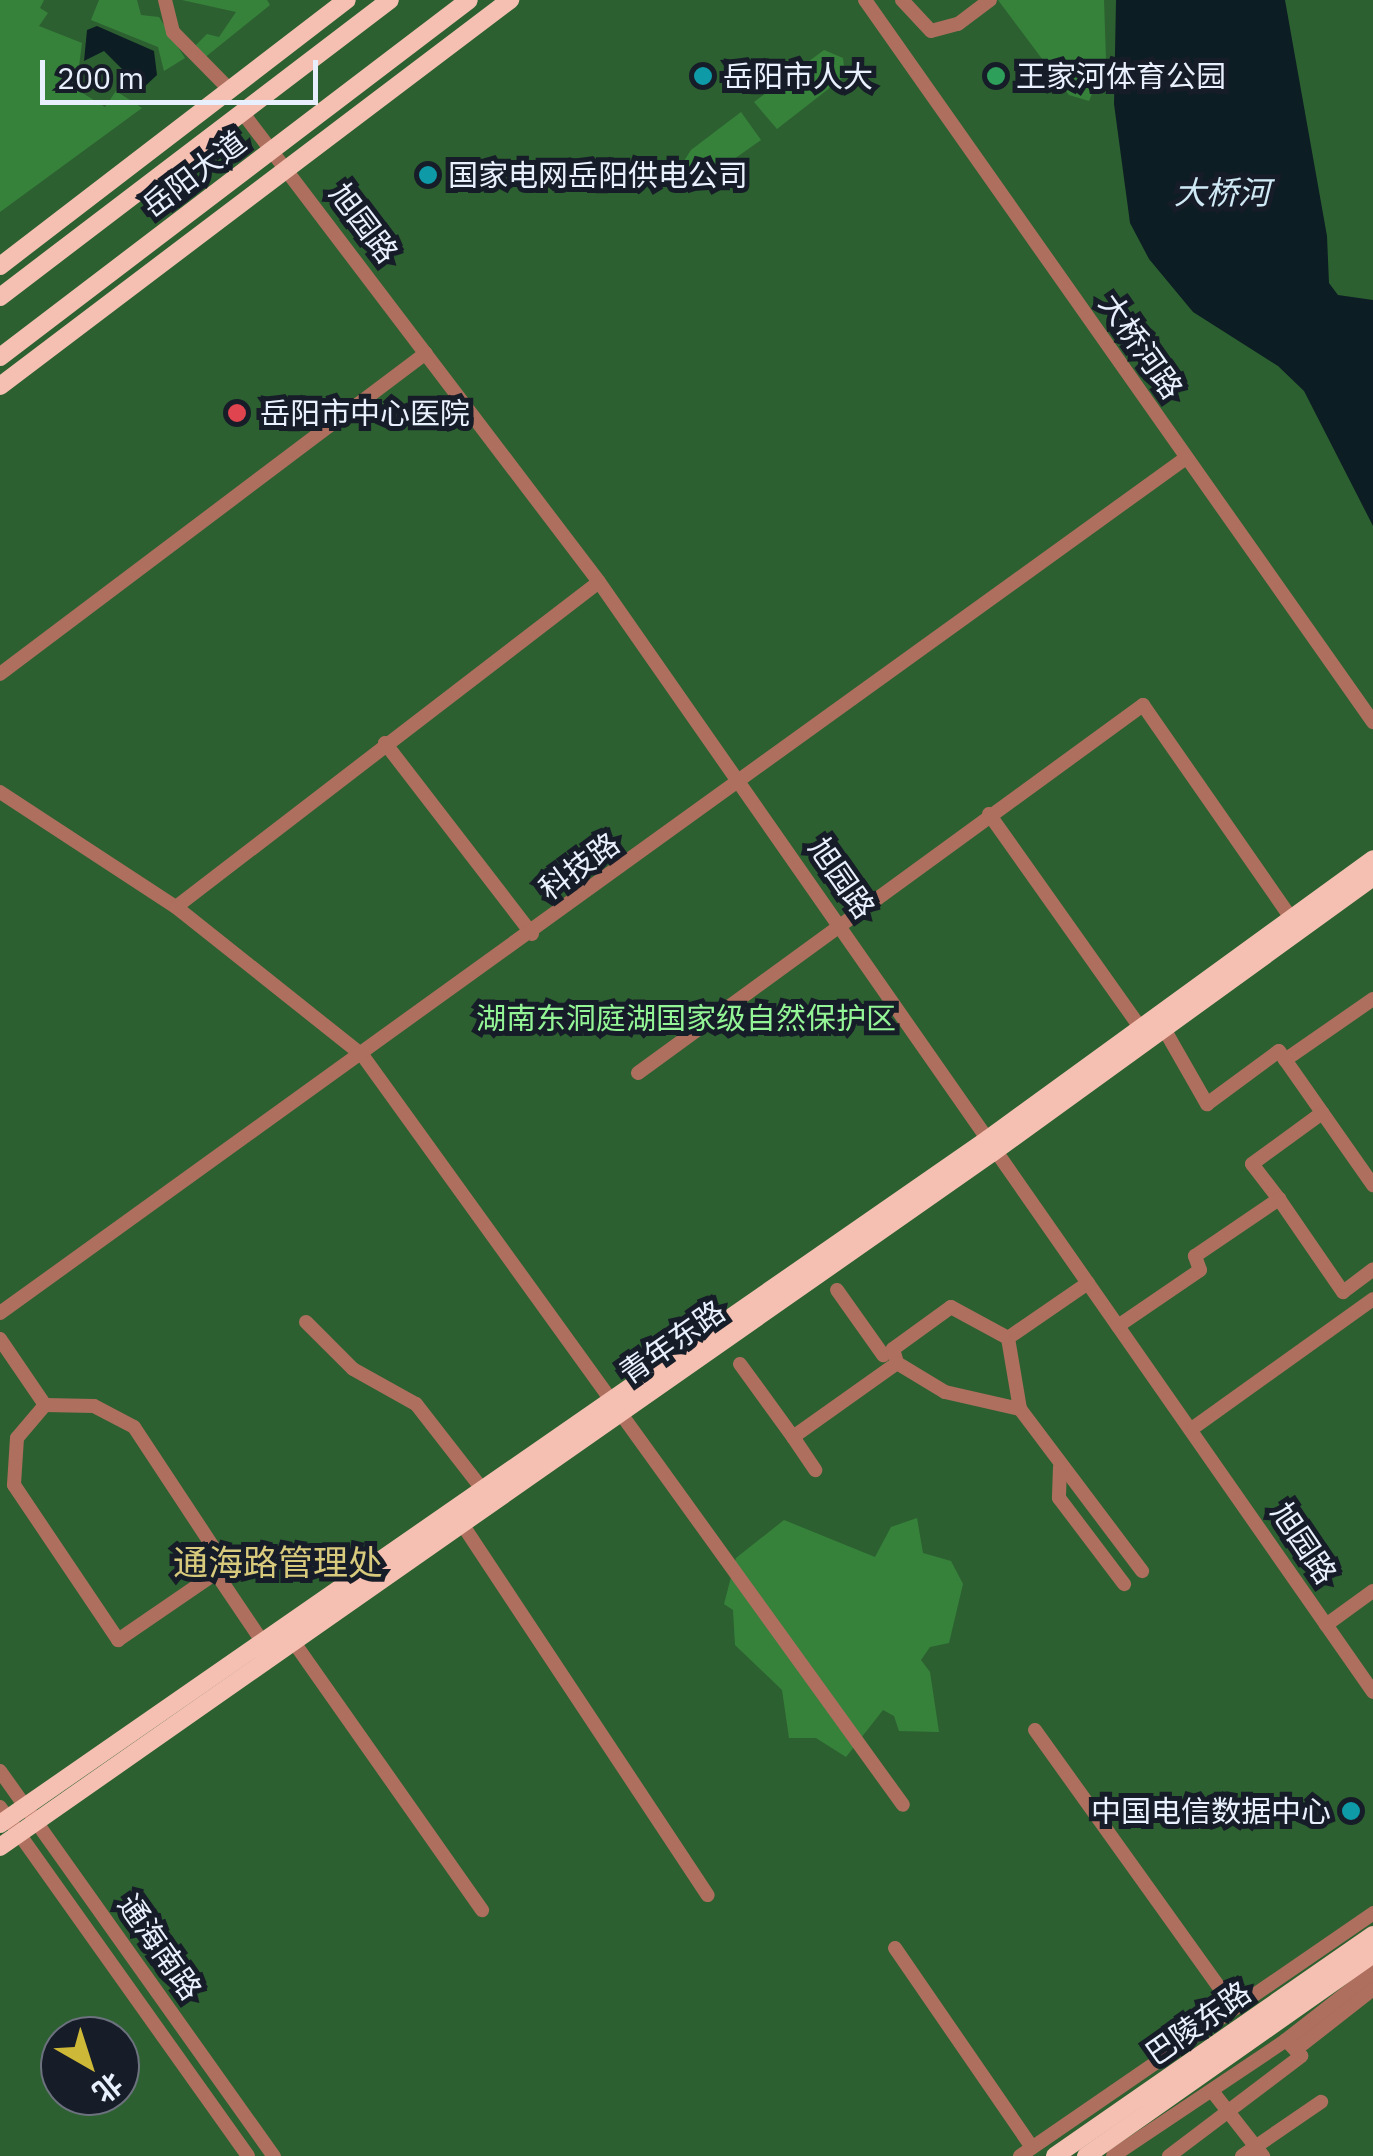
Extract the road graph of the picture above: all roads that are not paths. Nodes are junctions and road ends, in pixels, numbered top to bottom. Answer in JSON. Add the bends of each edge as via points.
{"nodes":[{"id":1,"x":165,"y":0,"type":"edge"},
{"id":2,"x":347,"y":0,"type":"edge"},
{"id":3,"x":390,"y":0,"type":"edge"},
{"id":4,"x":470,"y":0,"type":"edge"},
{"id":5,"x":510,"y":0,"type":"edge"},
{"id":6,"x":864,"y":0,"type":"edge"},
{"id":7,"x":902,"y":0,"type":"edge"},
{"id":8,"x":990,"y":0,"type":"edge"},
{"id":9,"x":230,"y":90,"type":"junction"},
{"id":10,"x":242,"y":112,"type":"junction"},
{"id":11,"x":274,"y":148,"type":"junction"},
{"id":12,"x":287,"y":166,"type":"junction"},
{"id":13,"x":0,"y":266,"type":"edge"},
{"id":14,"x":0,"y":297,"type":"edge"},
{"id":15,"x":426,"y":353,"type":"junction"},
{"id":16,"x":0,"y":357,"type":"edge"},
{"id":17,"x":0,"y":386,"type":"edge"},
{"id":18,"x":1186,"y":458,"type":"junction"},
{"id":19,"x":599,"y":582,"type":"junction"},
{"id":20,"x":0,"y":674,"type":"edge"},
{"id":21,"x":1373,"y":722,"type":"edge"},
{"id":22,"x":386,"y":742,"type":"junction"},
{"id":23,"x":742,"y":782,"type":"junction"},
{"id":24,"x":0,"y":792,"type":"edge"},
{"id":25,"x":989,"y":814,"type":"junction"},
{"id":26,"x":1373,"y":859,"type":"edge"},
{"id":27,"x":1373,"y":877,"type":"edge"},
{"id":28,"x":176,"y":907,"type":"junction"},
{"id":29,"x":1291,"y":918,"type":"junction"},
{"id":30,"x":840,"y":923,"type":"junction"},
{"id":31,"x":532,"y":934,"type":"junction"},
{"id":32,"x":1373,"y":999,"type":"edge"},
{"id":33,"x":1139,"y":1026,"type":"junction"},
{"id":34,"x":1163,"y":1027,"type":"junction"},
{"id":35,"x":363,"y":1056,"type":"junction"},
{"id":36,"x":1285,"y":1060,"type":"junction"},
{"id":37,"x":638,"y":1073,"type":"dead end"},
{"id":38,"x":1322,"y":1113,"type":"junction"},
{"id":39,"x":990,"y":1146,"type":"junction"},
{"id":40,"x":1373,"y":1156,"type":"edge"},
{"id":41,"x":1360,"y":1166,"type":"junction"},
{"id":42,"x":1373,"y":1185,"type":"edge"},
{"id":43,"x":1280,"y":1199,"type":"junction"},
{"id":44,"x":1373,"y":1270,"type":"edge"},
{"id":45,"x":1088,"y":1283,"type":"junction"},
{"id":46,"x":838,"y":1290,"type":"dead end"},
{"id":47,"x":1373,"y":1300,"type":"edge"},
{"id":48,"x":0,"y":1313,"type":"edge"},
{"id":49,"x":306,"y":1322,"type":"dead end"},
{"id":50,"x":1118,"y":1326,"type":"junction"},
{"id":51,"x":0,"y":1338,"type":"edge"},
{"id":52,"x":1008,"y":1338,"type":"junction"},
{"id":53,"x":891,"y":1358,"type":"junction"},
{"id":54,"x":740,"y":1364,"type":"dead end"},
{"id":55,"x":45,"y":1405,"type":"junction"},
{"id":56,"x":612,"y":1407,"type":"junction"},
{"id":57,"x":1020,"y":1409,"type":"junction"},
{"id":58,"x":1193,"y":1428,"type":"junction"},
{"id":59,"x":794,"y":1437,"type":"junction"},
{"id":60,"x":1060,"y":1467,"type":"junction"},
{"id":61,"x":815,"y":1470,"type":"dead end"},
{"id":62,"x":487,"y":1496,"type":"junction"},
{"id":63,"x":462,"y":1524,"type":"junction"},
{"id":64,"x":1130,"y":1556,"type":"junction"},
{"id":65,"x":1112,"y":1568,"type":"junction"},
{"id":66,"x":1142,"y":1571,"type":"dead end"},
{"id":67,"x":216,"y":1573,"type":"junction"},
{"id":68,"x":1124,"y":1584,"type":"dead end"},
{"id":69,"x":1373,"y":1591,"type":"edge"},
{"id":70,"x":1326,"y":1624,"type":"junction"},
{"id":71,"x":294,"y":1641,"type":"junction"},
{"id":72,"x":267,"y":1649,"type":"junction"},
{"id":73,"x":1373,"y":1692,"type":"edge"},
{"id":74,"x":1035,"y":1730,"type":"dead end"},
{"id":75,"x":0,"y":1771,"type":"edge"},
{"id":76,"x":903,"y":1805,"type":"dead end"},
{"id":77,"x":30,"y":1814,"type":"junction"},
{"id":78,"x":6,"y":1821,"type":"edge"},
{"id":79,"x":0,"y":1847,"type":"edge"},
{"id":80,"x":708,"y":1895,"type":"dead end"},
{"id":81,"x":482,"y":1910,"type":"dead end"},
{"id":82,"x":1373,"y":1913,"type":"edge"},
{"id":83,"x":1373,"y":1935,"type":"edge"},
{"id":84,"x":895,"y":1948,"type":"dead end"},
{"id":85,"x":1369,"y":1966,"type":"edge"},
{"id":86,"x":1234,"y":2008,"type":"junction"},
{"id":87,"x":1292,"y":2044,"type":"junction"},
{"id":88,"x":1212,"y":2090,"type":"junction"},
{"id":89,"x":1321,"y":2102,"type":"dead end"},
{"id":90,"x":1230,"y":2108,"type":"junction"},
{"id":91,"x":1260,"y":2151,"type":"edge"},
{"id":92,"x":1026,"y":2152,"type":"edge"},
{"id":93,"x":1115,"y":2155,"type":"edge"},
{"id":94,"x":248,"y":2156,"type":"edge"},
{"id":95,"x":274,"y":2156,"type":"edge"},
{"id":96,"x":1055,"y":2156,"type":"edge"},
{"id":97,"x":1086,"y":2156,"type":"edge"},
{"id":98,"x":1168,"y":2156,"type":"edge"},
{"id":99,"x":1242,"y":2156,"type":"edge"}],
"edges":[{"from":1,"to":9,"type":"street","via":[[173,32]]},
{"from":2,"to":9,"type":"main road"},
{"from":3,"to":10,"type":"main road","name":"岳阳大道"},
{"from":4,"to":11,"type":"main road","name":"岳阳大道"},
{"from":5,"to":12,"type":"main road"},
{"from":6,"to":18,"type":"street","name":"大桥河路"},
{"from":7,"to":8,"type":"street","via":[[931,32],[958,24]]},
{"from":9,"to":13,"type":"main road"},
{"from":10,"to":11,"type":"street","name":"旭园路"},
{"from":10,"to":14,"type":"main road","name":"岳阳大道"},
{"from":11,"to":12,"type":"street","name":"旭园路"},
{"from":11,"to":16,"type":"main road","name":"岳阳大道"},
{"from":12,"to":15,"type":"street","name":"旭园路"},
{"from":12,"to":17,"type":"main road"},
{"from":15,"to":19,"type":"street","name":"旭园路"},
{"from":15,"to":20,"type":"street"},
{"from":18,"to":21,"type":"street","name":"大桥河路"},
{"from":18,"to":23,"type":"street","name":"科技路"},
{"from":19,"to":22,"type":"street"},
{"from":19,"to":23,"type":"street","name":"旭园路"},
{"from":22,"to":28,"type":"street"},
{"from":22,"to":31,"type":"street"},
{"from":23,"to":30,"type":"street","name":"旭园路"},
{"from":23,"to":31,"type":"street","name":"科技路"},
{"from":24,"to":28,"type":"street"},
{"from":25,"to":29,"type":"street","via":[[1143,705]]},
{"from":25,"to":30,"type":"street"},
{"from":25,"to":33,"type":"street"},
{"from":26,"to":29,"type":"main road","name":"青年东路"},
{"from":27,"to":34,"type":"main road","name":"青年东路"},
{"from":28,"to":35,"type":"street"},
{"from":29,"to":33,"type":"main road","name":"青年东路"},
{"from":30,"to":37,"type":"street"},
{"from":30,"to":39,"type":"street","name":"旭园路"},
{"from":31,"to":35,"type":"street","name":"科技路"},
{"from":32,"to":36,"type":"street"},
{"from":33,"to":39,"type":"main road","name":"青年东路"},
{"from":34,"to":36,"type":"street","via":[[1207,1104],[1279,1052]]},
{"from":34,"to":39,"type":"main road","name":"青年东路"},
{"from":35,"to":48,"type":"street","name":"科技路"},
{"from":35,"to":56,"type":"street"},
{"from":36,"to":38,"type":"street"},
{"from":38,"to":41,"type":"street"},
{"from":38,"to":43,"type":"street","via":[[1252,1164]]},
{"from":39,"to":45,"type":"street","name":"旭园路"},
{"from":39,"to":56,"type":"main road","name":"青年东路"},
{"from":40,"to":41,"type":"street"},
{"from":41,"to":42,"type":"street"},
{"from":43,"to":44,"type":"street","via":[[1342,1292]]},
{"from":43,"to":50,"type":"street","via":[[1195,1256],[1200,1270]]},
{"from":45,"to":50,"type":"street","name":"旭园路"},
{"from":45,"to":52,"type":"street"},
{"from":46,"to":53,"type":"street"},
{"from":47,"to":58,"type":"street"},
{"from":49,"to":62,"type":"street","via":[[353,1368],[416,1404]]},
{"from":50,"to":58,"type":"street","name":"旭园路"},
{"from":51,"to":55,"type":"street"},
{"from":52,"to":53,"type":"street","via":[[950,1306]]},
{"from":52,"to":57,"type":"street"},
{"from":53,"to":57,"type":"street","via":[[946,1392]]},
{"from":53,"to":59,"type":"street"},
{"from":54,"to":59,"type":"street"},
{"from":55,"to":67,"type":"street","via":[[94,1406],[134,1427],[217,1553]]},
{"from":55,"to":67,"type":"street","via":[[17,1438],[14,1485],[118,1640]]},
{"from":56,"to":62,"type":"main road","name":"青年东路"},
{"from":56,"to":76,"type":"street"},
{"from":57,"to":60,"type":"street"},
{"from":58,"to":70,"type":"street","name":"旭园路"},
{"from":59,"to":61,"type":"street"},
{"from":60,"to":64,"type":"street"},
{"from":60,"to":65,"type":"street","via":[[1059,1498]]},
{"from":62,"to":63,"type":"main road","name":"青年东路"},
{"from":62,"to":72,"type":"main road","name":"青年东路"},
{"from":63,"to":71,"type":"main road","name":"青年东路"},
{"from":63,"to":80,"type":"street"},
{"from":64,"to":65,"type":"street"},
{"from":64,"to":66,"type":"street"},
{"from":65,"to":68,"type":"street"},
{"from":67,"to":72,"type":"street"},
{"from":69,"to":70,"type":"street"},
{"from":70,"to":73,"type":"street","name":"旭园路"},
{"from":71,"to":72,"type":"main road","name":"青年东路"},
{"from":71,"to":81,"type":"street"},
{"from":72,"to":77,"type":"main road","name":"青年东路"},
{"from":74,"to":86,"type":"street"},
{"from":75,"to":77,"type":"street","name":"通海南路"},
{"from":77,"to":78,"type":"main road","name":"青年东路"},
{"from":77,"to":95,"type":"street","name":"通海南路"},
{"from":78,"to":79,"type":"main road","name":"青年东路"},
{"from":78,"to":94,"type":"street","name":"通海南路"},
{"from":82,"to":86,"type":"street"},
{"from":83,"to":96,"type":"main road","name":"巴陵东路"},
{"from":84,"to":92,"type":"street"},
{"from":85,"to":87,"type":"street"},
{"from":85,"to":97,"type":"main road","name":"巴陵东路"},
{"from":86,"to":92,"type":"street"},
{"from":87,"to":88,"type":"street"},
{"from":87,"to":90,"type":"street","via":[[1301,2056]]},
{"from":88,"to":90,"type":"street"},
{"from":88,"to":93,"type":"street"},
{"from":89,"to":91,"type":"street"},
{"from":90,"to":91,"type":"street"},
{"from":90,"to":98,"type":"street"},
{"from":91,"to":99,"type":"street"}]}
